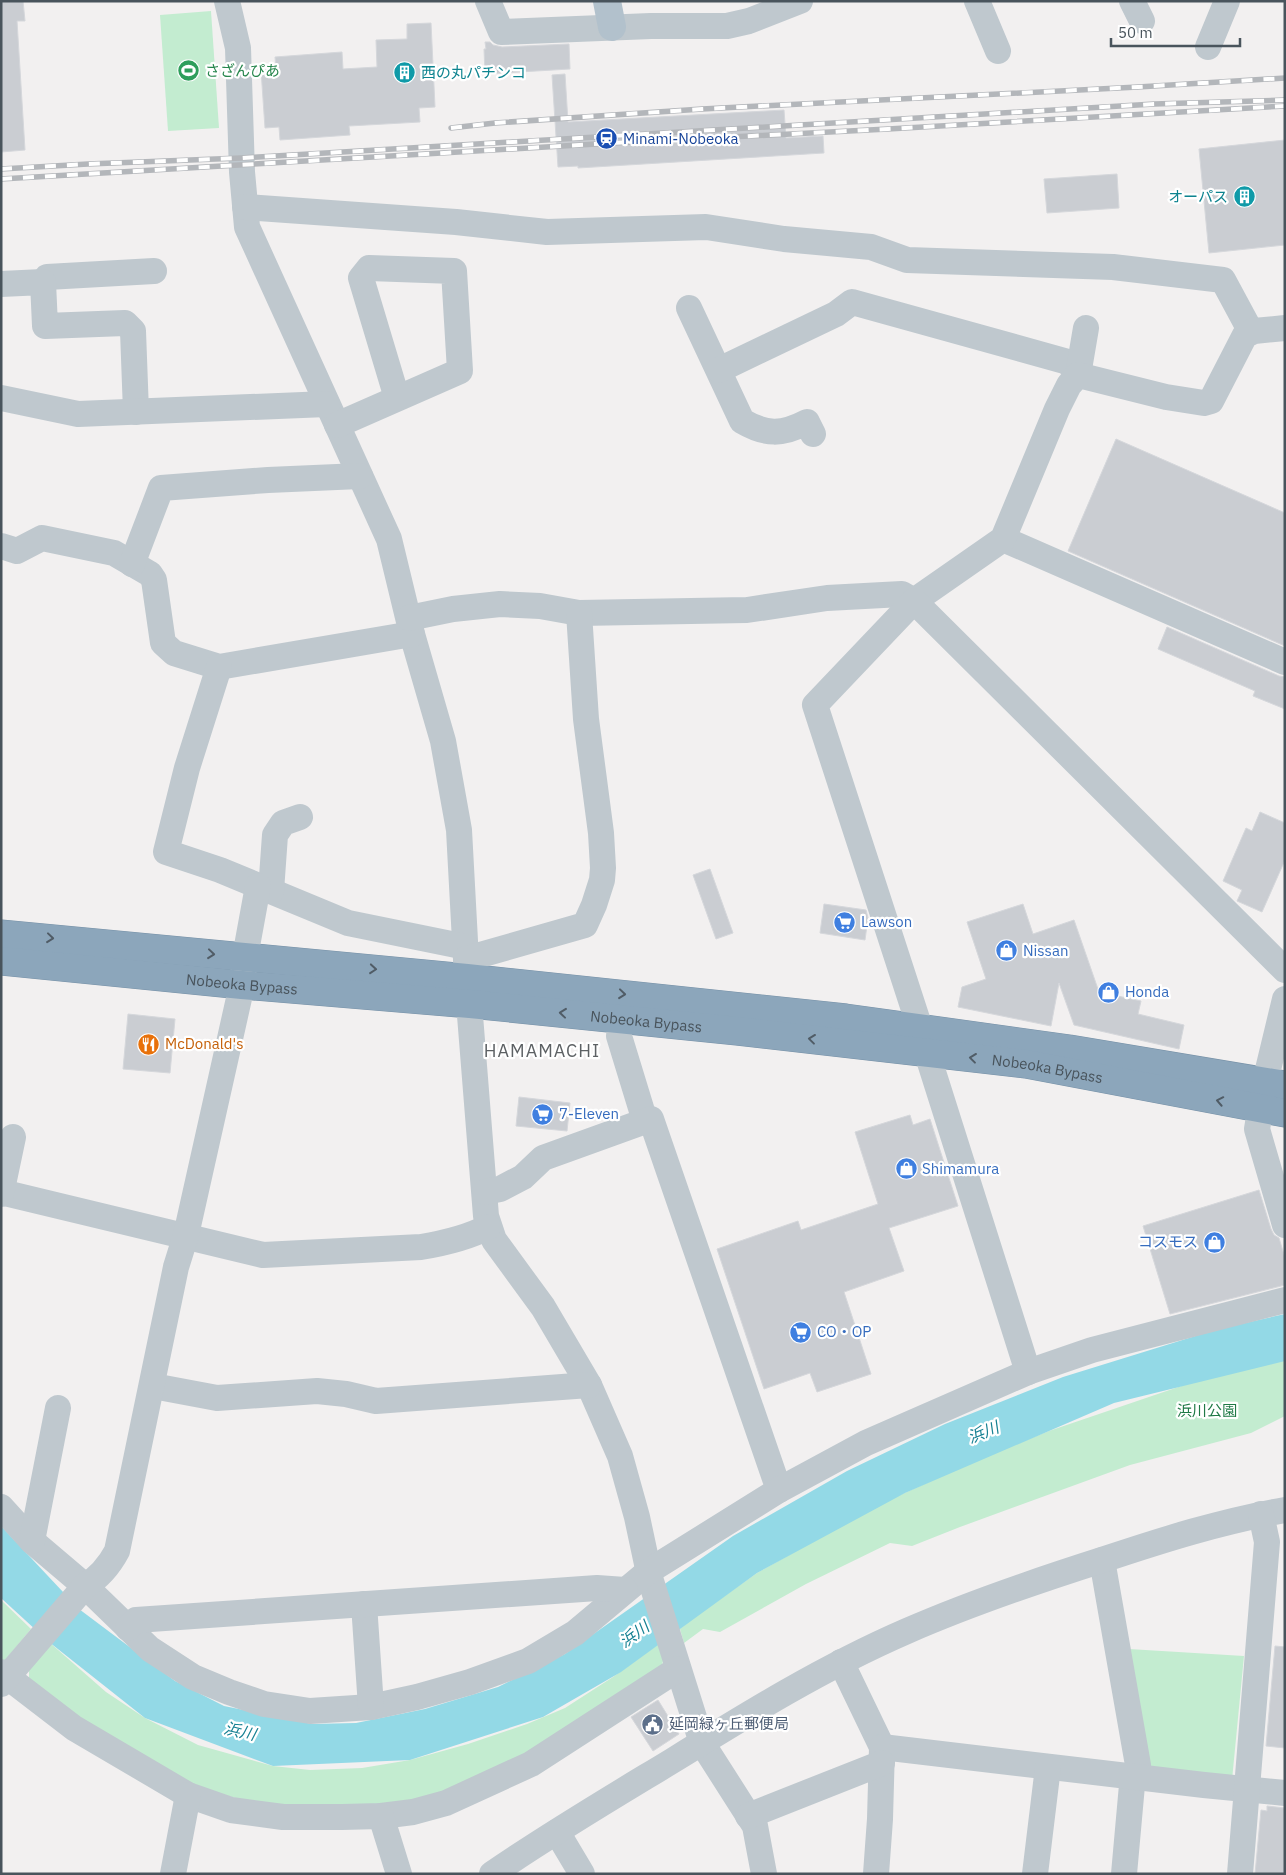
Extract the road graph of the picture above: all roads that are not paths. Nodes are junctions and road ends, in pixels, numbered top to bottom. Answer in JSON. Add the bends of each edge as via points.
{"nodes":[{"id":1,"x":227,"y":1,"type":"edge"},
{"id":2,"x":488,"y":1,"type":"edge"},
{"id":3,"x":607,"y":1,"type":"edge"},
{"id":4,"x":800,"y":1,"type":"edge"},
{"id":5,"x":977,"y":1,"type":"edge"},
{"id":6,"x":1227,"y":1,"type":"edge"},
{"id":7,"x":612,"y":28,"type":"junction"},
{"id":8,"x":1208,"y":47,"type":"dead end"},
{"id":9,"x":998,"y":51,"type":"dead end"},
{"id":10,"x":245,"y":207,"type":"junction"},
{"id":11,"x":154,"y":271,"type":"dead end"},
{"id":12,"x":43,"y":282,"type":"junction"},
{"id":13,"x":1,"y":284,"type":"edge"},
{"id":14,"x":689,"y":308,"type":"dead end"},
{"id":15,"x":1086,"y":328,"type":"dead end"},
{"id":16,"x":1285,"y":328,"type":"edge"},
{"id":17,"x":1251,"y":332,"type":"junction"},
{"id":18,"x":719,"y":370,"type":"junction"},
{"id":19,"x":1078,"y":375,"type":"junction"},
{"id":20,"x":1,"y":398,"type":"edge"},
{"id":21,"x":397,"y":398,"type":"junction"},
{"id":22,"x":136,"y":412,"type":"junction"},
{"id":23,"x":332,"y":414,"type":"junction"},
{"id":24,"x":813,"y":434,"type":"dead end"},
{"id":25,"x":360,"y":476,"type":"junction"},
{"id":26,"x":1003,"y":539,"type":"junction"},
{"id":27,"x":1,"y":546,"type":"edge"},
{"id":28,"x":132,"y":564,"type":"junction"},
{"id":29,"x":914,"y":601,"type":"junction"},
{"id":30,"x":579,"y":613,"type":"junction"},
{"id":31,"x":411,"y":626,"type":"junction"},
{"id":32,"x":1285,"y":662,"type":"edge"},
{"id":33,"x":219,"y":667,"type":"junction"},
{"id":34,"x":300,"y":817,"type":"dead end"},
{"id":35,"x":264,"y":889,"type":"junction"},
{"id":36,"x":1,"y":934,"type":"edge"},
{"id":37,"x":245,"y":958,"type":"junction"},
{"id":38,"x":1,"y":961,"type":"edge"},
{"id":39,"x":1285,"y":970,"type":"edge"},
{"id":40,"x":467,"y":972,"type":"junction"},
{"id":41,"x":242,"y":985,"type":"junction"},
{"id":42,"x":1285,"y":999,"type":"edge"},
{"id":43,"x":621,"y":1019,"type":"junction"},
{"id":44,"x":923,"y":1040,"type":"junction"},
{"id":45,"x":1275,"y":1083,"type":"edge"},
{"id":46,"x":1268,"y":1117,"type":"edge"},
{"id":47,"x":645,"y":1121,"type":"junction"},
{"id":48,"x":13,"y":1137,"type":"dead end"},
{"id":49,"x":485,"y":1192,"type":"junction"},
{"id":50,"x":1,"y":1193,"type":"edge"},
{"id":51,"x":1285,"y":1225,"type":"edge"},
{"id":52,"x":488,"y":1227,"type":"junction"},
{"id":53,"x":186,"y":1235,"type":"junction"},
{"id":54,"x":1285,"y":1300,"type":"edge"},
{"id":55,"x":1028,"y":1372,"type":"junction"},
{"id":56,"x":589,"y":1385,"type":"junction"},
{"id":57,"x":153,"y":1386,"type":"junction"},
{"id":58,"x":58,"y":1408,"type":"dead end"},
{"id":59,"x":779,"y":1490,"type":"junction"},
{"id":60,"x":1,"y":1507,"type":"edge"},
{"id":61,"x":1273,"y":1512,"type":"edge"},
{"id":62,"x":32,"y":1541,"type":"junction"},
{"id":63,"x":1102,"y":1560,"type":"junction"},
{"id":64,"x":649,"y":1575,"type":"junction"},
{"id":65,"x":85,"y":1586,"type":"junction"},
{"id":66,"x":625,"y":1590,"type":"junction"},
{"id":67,"x":364,"y":1604,"type":"junction"},
{"id":68,"x":128,"y":1628,"type":"junction"},
{"id":69,"x":675,"y":1660,"type":"junction"},
{"id":70,"x":841,"y":1662,"type":"junction"},
{"id":71,"x":3,"y":1678,"type":"edge"},
{"id":72,"x":371,"y":1706,"type":"junction"},
{"id":73,"x":702,"y":1743,"type":"junction"},
{"id":74,"x":882,"y":1755,"type":"junction"},
{"id":75,"x":1048,"y":1767,"type":"junction"},
{"id":76,"x":1136,"y":1777,"type":"junction"},
{"id":77,"x":1246,"y":1789,"type":"junction"},
{"id":78,"x":1285,"y":1793,"type":"edge"},
{"id":79,"x":188,"y":1795,"type":"junction"},
{"id":80,"x":381,"y":1816,"type":"junction"},
{"id":81,"x":748,"y":1816,"type":"junction"},
{"id":82,"x":557,"y":1832,"type":"junction"},
{"id":83,"x":173,"y":1874,"type":"edge"},
{"id":84,"x":399,"y":1874,"type":"edge"},
{"id":85,"x":492,"y":1874,"type":"edge"},
{"id":86,"x":582,"y":1874,"type":"edge"},
{"id":87,"x":764,"y":1874,"type":"edge"},
{"id":88,"x":876,"y":1874,"type":"edge"},
{"id":89,"x":1035,"y":1874,"type":"edge"},
{"id":90,"x":1124,"y":1874,"type":"edge"},
{"id":91,"x":1240,"y":1874,"type":"edge"}],
"edges":[{"from":1,"to":10,"type":"street","via":[[238,48]]},
{"from":2,"to":7,"type":"street","via":[[500,32]]},
{"from":3,"to":7,"type":"main road"},
{"from":4,"to":7,"type":"street","via":[[727,26]]},
{"from":5,"to":9,"type":"street"},
{"from":6,"to":8,"type":"street"},
{"from":10,"to":17,"type":"street","via":[[547,232],[706,227],[784,239],[871,247],[907,260],[1113,267],[1223,280]]},
{"from":10,"to":23,"type":"street","via":[[247,227]]},
{"from":11,"to":12,"type":"street","via":[[47,276]]},
{"from":12,"to":13,"type":"street"},
{"from":12,"to":22,"type":"street","via":[[45,326],[125,323],[133,331]]},
{"from":14,"to":18,"type":"street"},
{"from":15,"to":19,"type":"street"},
{"from":16,"to":17,"type":"street"},
{"from":17,"to":19,"type":"street","via":[[1245,335],[1211,401],[1204,403]]},
{"from":18,"to":19,"type":"street","via":[[836,314],[852,302],[1068,362]]},
{"from":18,"to":24,"type":"street","via":[[742,421],[757,430],[772,432],[786,431],[807,422]]},
{"from":19,"to":26,"type":"street","via":[[1069,385],[1057,410]]},
{"from":20,"to":22,"type":"street","via":[[78,414]]},
{"from":21,"to":21,"type":"street","via":[[460,371],[454,271],[369,268],[361,278]]},
{"from":21,"to":23,"type":"street"},
{"from":22,"to":23,"type":"street"},
{"from":23,"to":25,"type":"street"},
{"from":25,"to":28,"type":"street","via":[[161,488]]},
{"from":25,"to":31,"type":"street","via":[[389,539]]},
{"from":26,"to":29,"type":"street"},
{"from":26,"to":32,"type":"street"},
{"from":27,"to":28,"type":"street","via":[[17,551],[42,538],[114,553]]},
{"from":28,"to":33,"type":"street","via":[[154,580],[163,643],[174,653]]},
{"from":29,"to":30,"type":"street","via":[[902,594],[827,598],[747,610]]},
{"from":29,"to":39,"type":"street"},
{"from":29,"to":44,"type":"street","via":[[815,705]]},
{"from":30,"to":31,"type":"street","via":[[540,606],[500,604],[453,609]]},
{"from":30,"to":40,"type":"street","via":[[586,718],[601,833],[602,880],[585,925]]},
{"from":31,"to":33,"type":"street"},
{"from":31,"to":40,"type":"street","via":[[443,741],[459,830]]},
{"from":33,"to":35,"type":"street","via":[[166,852]]},
{"from":34,"to":35,"type":"street","via":[[283,823],[275,835]]},
{"from":35,"to":37,"type":"street"},
{"from":35,"to":40,"type":"street"},
{"from":36,"to":37,"type":"highway","name":"Nobeoka Bypass","one_way":true},
{"from":37,"to":40,"type":"highway","name":"Nobeoka Bypass","one_way":true},
{"from":37,"to":41,"type":"street"},
{"from":38,"to":41,"type":"highway","name":"Nobeoka Bypass"},
{"from":40,"to":41,"type":"highway","name":"Nobeoka Bypass"},
{"from":43,"to":40,"type":"highway","name":"Nobeoka Bypass","one_way":true},
{"from":40,"to":44,"type":"highway","name":"Nobeoka Bypass","one_way":true,"via":[[846,1018]]},
{"from":40,"to":49,"type":"street"},
{"from":41,"to":53,"type":"street"},
{"from":42,"to":45,"type":"street"},
{"from":44,"to":43,"type":"highway","name":"Nobeoka Bypass","one_way":true},
{"from":43,"to":47,"type":"street","via":[[619,1036]]},
{"from":44,"to":45,"type":"highway","name":"Nobeoka Bypass","via":[[1070,1049]]},
{"from":46,"to":44,"type":"highway","name":"Nobeoka Bypass","one_way":true},
{"from":44,"to":55,"type":"street"},
{"from":45,"to":46,"type":"street"},
{"from":46,"to":51,"type":"street"},
{"from":47,"to":49,"type":"street","via":[[543,1158],[523,1177],[500,1189]]},
{"from":47,"to":59,"type":"street","via":[[651,1119]]},
{"from":48,"to":50,"type":"street"},
{"from":49,"to":52,"type":"street"},
{"from":50,"to":53,"type":"street"},
{"from":52,"to":53,"type":"street","via":[[447,1243],[421,1247],[279,1254],[263,1254]]},
{"from":52,"to":56,"type":"street","via":[[543,1307]]},
{"from":53,"to":57,"type":"street","via":[[176,1266]]},
{"from":54,"to":55,"type":"street","via":[[1092,1350]]},
{"from":55,"to":59,"type":"street","via":[[866,1443]]},
{"from":56,"to":57,"type":"street","via":[[376,1401],[317,1391],[217,1398]]},
{"from":56,"to":64,"type":"street","via":[[620,1456]]},
{"from":57,"to":65,"type":"street","via":[[117,1551],[97,1579]]},
{"from":58,"to":62,"type":"street"},
{"from":59,"to":64,"type":"street"},
{"from":60,"to":62,"type":"street"},
{"from":61,"to":63,"type":"street","via":[[1175,1536]]},
{"from":61,"to":77,"type":"street","via":[[1267,1542]]},
{"from":62,"to":65,"type":"street"},
{"from":63,"to":70,"type":"street","via":[[962,1608]]},
{"from":63,"to":76,"type":"street","via":[[1138,1765]]},
{"from":64,"to":66,"type":"street"},
{"from":64,"to":69,"type":"street"},
{"from":65,"to":68,"type":"street"},
{"from":65,"to":71,"type":"street"},
{"from":66,"to":67,"type":"street","via":[[597,1588]]},
{"from":66,"to":72,"type":"street","via":[[575,1633],[528,1661],[470,1682]]},
{"from":67,"to":68,"type":"street","via":[[136,1620]]},
{"from":67,"to":72,"type":"street"},
{"from":68,"to":72,"type":"street","via":[[150,1649],[193,1677],[264,1704],[310,1711]]},
{"from":69,"to":73,"type":"street"},
{"from":69,"to":80,"type":"street","via":[[531,1764],[446,1803]]},
{"from":70,"to":73,"type":"street","via":[[781,1694]]},
{"from":70,"to":74,"type":"street"},
{"from":71,"to":79,"type":"street","via":[[74,1728]]},
{"from":73,"to":81,"type":"street"},
{"from":73,"to":82,"type":"street"},
{"from":74,"to":75,"type":"street"},
{"from":74,"to":81,"type":"street"},
{"from":74,"to":88,"type":"street"},
{"from":75,"to":76,"type":"street"},
{"from":75,"to":89,"type":"street"},
{"from":76,"to":77,"type":"street"},
{"from":76,"to":90,"type":"street","via":[[1132,1786]]},
{"from":77,"to":78,"type":"street"},
{"from":77,"to":91,"type":"street","via":[[1248,1799]]},
{"from":79,"to":80,"type":"street","via":[[231,1810],[283,1817]]},
{"from":79,"to":83,"type":"street"},
{"from":80,"to":84,"type":"street"},
{"from":81,"to":87,"type":"street","via":[[755,1826]]},
{"from":82,"to":85,"type":"street"},
{"from":82,"to":86,"type":"street"}]}
